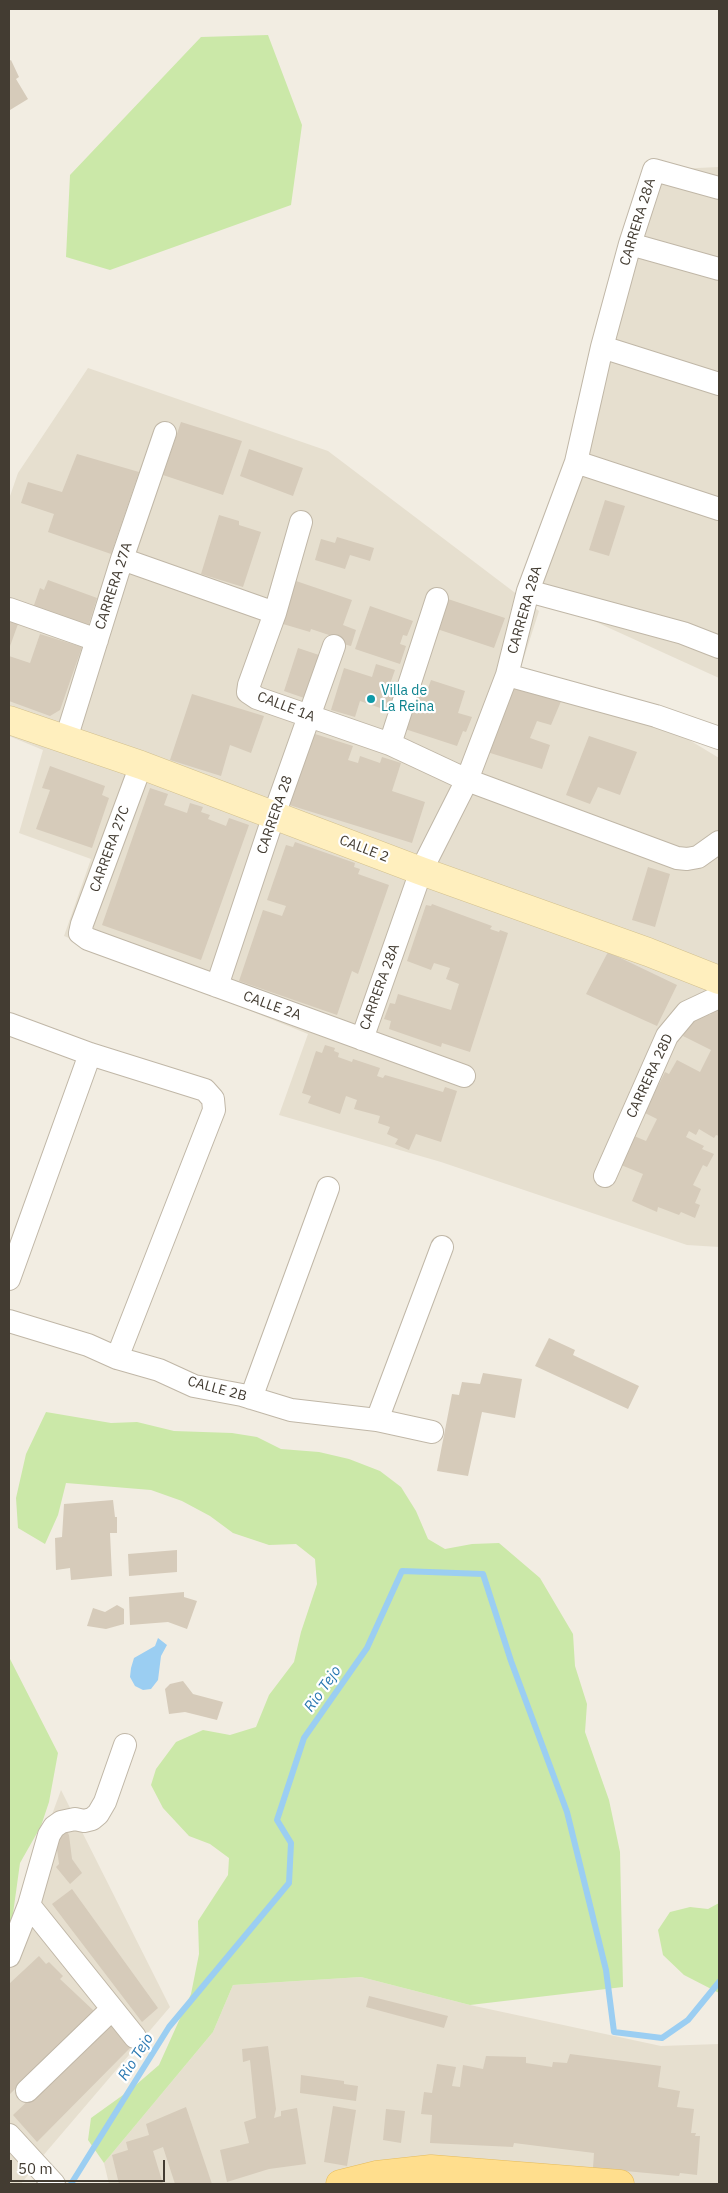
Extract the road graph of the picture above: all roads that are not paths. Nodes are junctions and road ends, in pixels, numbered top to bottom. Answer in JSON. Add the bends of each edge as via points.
{"nodes":[{"id":1,"x":719,"y":188,"type":"edge"},
{"id":2,"x":630,"y":244,"type":"junction"},
{"id":3,"x":719,"y":269,"type":"edge"},
{"id":4,"x":602,"y":347,"type":"junction"},
{"id":5,"x":719,"y":384,"type":"edge"},
{"id":6,"x":165,"y":433,"type":"dead end"},
{"id":7,"x":576,"y":462,"type":"junction"},
{"id":8,"x":719,"y":509,"type":"edge"},
{"id":9,"x":301,"y":522,"type":"dead end"},
{"id":10,"x":122,"y":559,"type":"junction"},
{"id":11,"x":528,"y":591,"type":"junction"},
{"id":12,"x":437,"y":599,"type":"dead end"},
{"id":13,"x":9,"y":609,"type":"edge"},
{"id":14,"x":275,"y":613,"type":"junction"},
{"id":15,"x":97,"y":640,"type":"junction"},
{"id":16,"x":334,"y":646,"type":"dead end"},
{"id":17,"x":719,"y":647,"type":"edge"},
{"id":18,"x":507,"y":675,"type":"junction"},
{"id":19,"x":310,"y":716,"type":"junction"},
{"id":20,"x":9,"y":720,"type":"edge"},
{"id":21,"x":719,"y":738,"type":"edge"},
{"id":22,"x":66,"y":739,"type":"junction"},
{"id":23,"x":390,"y":744,"type":"junction"},
{"id":24,"x":141,"y":764,"type":"junction"},
{"id":25,"x":467,"y":780,"type":"junction"},
{"id":26,"x":274,"y":815,"type":"junction"},
{"id":27,"x":719,"y":842,"type":"edge"},
{"id":28,"x":421,"y":871,"type":"junction"},
{"id":29,"x":80,"y":934,"type":"joint"},
{"id":30,"x":719,"y":980,"type":"edge"},
{"id":31,"x":217,"y":986,"type":"junction"},
{"id":32,"x":719,"y":997,"type":"edge"},
{"id":33,"x":9,"y":1024,"type":"edge"},
{"id":34,"x":362,"y":1039,"type":"junction"},
{"id":35,"x":90,"y":1054,"type":"junction"},
{"id":36,"x":464,"y":1076,"type":"dead end"},
{"id":37,"x":605,"y":1176,"type":"dead end"},
{"id":38,"x":328,"y":1188,"type":"dead end"},
{"id":39,"x":442,"y":1248,"type":"dead end"},
{"id":40,"x":9,"y":1279,"type":"edge"},
{"id":41,"x":9,"y":1321,"type":"edge"},
{"id":42,"x":117,"y":1358,"type":"junction"},
{"id":43,"x":251,"y":1398,"type":"junction"},
{"id":44,"x":377,"y":1420,"type":"junction"},
{"id":45,"x":432,"y":1432,"type":"dead end"},
{"id":46,"x":125,"y":1745,"type":"dead end"},
{"id":47,"x":29,"y":1904,"type":"junction"},
{"id":48,"x":9,"y":1956,"type":"edge"},
{"id":49,"x":112,"y":2009,"type":"junction"},
{"id":50,"x":135,"y":2037,"type":"dead end"},
{"id":51,"x":27,"y":2091,"type":"dead end"},
{"id":52,"x":9,"y":2135,"type":"edge"},
{"id":53,"x":48,"y":2177,"type":"edge"},
{"id":54,"x":340,"y":2184,"type":"edge"},
{"id":55,"x":620,"y":2184,"type":"edge"}],
"edges":[{"from":1,"to":2,"type":"street","name":"CARRERA 28A","via":[[654,170]]},
{"from":2,"to":3,"type":"street"},
{"from":2,"to":4,"type":"street","name":"CARRERA 28A"},
{"from":4,"to":5,"type":"street"},
{"from":4,"to":7,"type":"street","name":"CARRERA 28A"},
{"from":6,"to":10,"type":"street","name":"CARRERA 27A"},
{"from":7,"to":8,"type":"street"},
{"from":7,"to":11,"type":"street","name":"CARRERA 28A"},
{"from":9,"to":14,"type":"street"},
{"from":10,"to":14,"type":"street"},
{"from":10,"to":15,"type":"street","name":"CARRERA 27A"},
{"from":11,"to":17,"type":"street","via":[[683,633]]},
{"from":11,"to":18,"type":"street","name":"CARRERA 28A"},
{"from":12,"to":23,"type":"street"},
{"from":13,"to":15,"type":"street"},
{"from":14,"to":19,"type":"street","name":"CALLE 1A","via":[[248,692]]},
{"from":15,"to":22,"type":"street","name":"CARRERA 27A"},
{"from":16,"to":19,"type":"street","name":"CARRERA 28"},
{"from":18,"to":21,"type":"street","via":[[656,716]]},
{"from":18,"to":25,"type":"street","name":"CARRERA 28A"},
{"from":19,"to":23,"type":"street","name":"CALLE 1A"},
{"from":19,"to":26,"type":"street","name":"CARRERA 28"},
{"from":20,"to":22,"type":"street","name":"CALLE 2"},
{"from":22,"to":24,"type":"street","name":"CALLE 2"},
{"from":23,"to":25,"type":"street","name":"CALLE 1A"},
{"from":24,"to":26,"type":"street","name":"CALLE 2"},
{"from":24,"to":29,"type":"street","name":"CARRERA 27C"},
{"from":25,"to":27,"type":"street","name":"CALLE 1A","via":[[677,858],[698,856]]},
{"from":25,"to":28,"type":"street","name":"CARRERA 28A"},
{"from":26,"to":28,"type":"street","name":"CALLE 2"},
{"from":26,"to":31,"type":"street","name":"CARRERA 28"},
{"from":28,"to":30,"type":"street","name":"CALLE 2"},
{"from":28,"to":34,"type":"street","name":"CARRERA 28A"},
{"from":29,"to":31,"type":"street","name":"CALLE 2A"},
{"from":31,"to":34,"type":"street","name":"CALLE 2A"},
{"from":32,"to":37,"type":"street","name":"CARRERA 28D","via":[[687,1012],[667,1036]]},
{"from":33,"to":35,"type":"street"},
{"from":34,"to":36,"type":"street","name":"CALLE 2A"},
{"from":35,"to":40,"type":"street"},
{"from":35,"to":42,"type":"street","via":[[205,1090],[213,1099],[214,1110]]},
{"from":38,"to":43,"type":"street"},
{"from":39,"to":44,"type":"street"},
{"from":41,"to":42,"type":"street","name":"CALLE 2B","via":[[88,1345]]},
{"from":42,"to":43,"type":"street","name":"CALLE 2B","via":[[159,1370],[194,1386]]},
{"from":43,"to":44,"type":"street","name":"CALLE 2B","via":[[292,1410]]},
{"from":44,"to":45,"type":"street","name":"CALLE 2B"},
{"from":46,"to":47,"type":"street","via":[[98,1814],[92,1820],[66,1820],[54,1827],[49,1835]]},
{"from":47,"to":48,"type":"street"},
{"from":47,"to":49,"type":"street"},
{"from":49,"to":50,"type":"street"},
{"from":49,"to":51,"type":"street"},
{"from":52,"to":53,"type":"street"},
{"from":54,"to":55,"type":"main road","via":[[376,2175],[431,2169]]}]}
